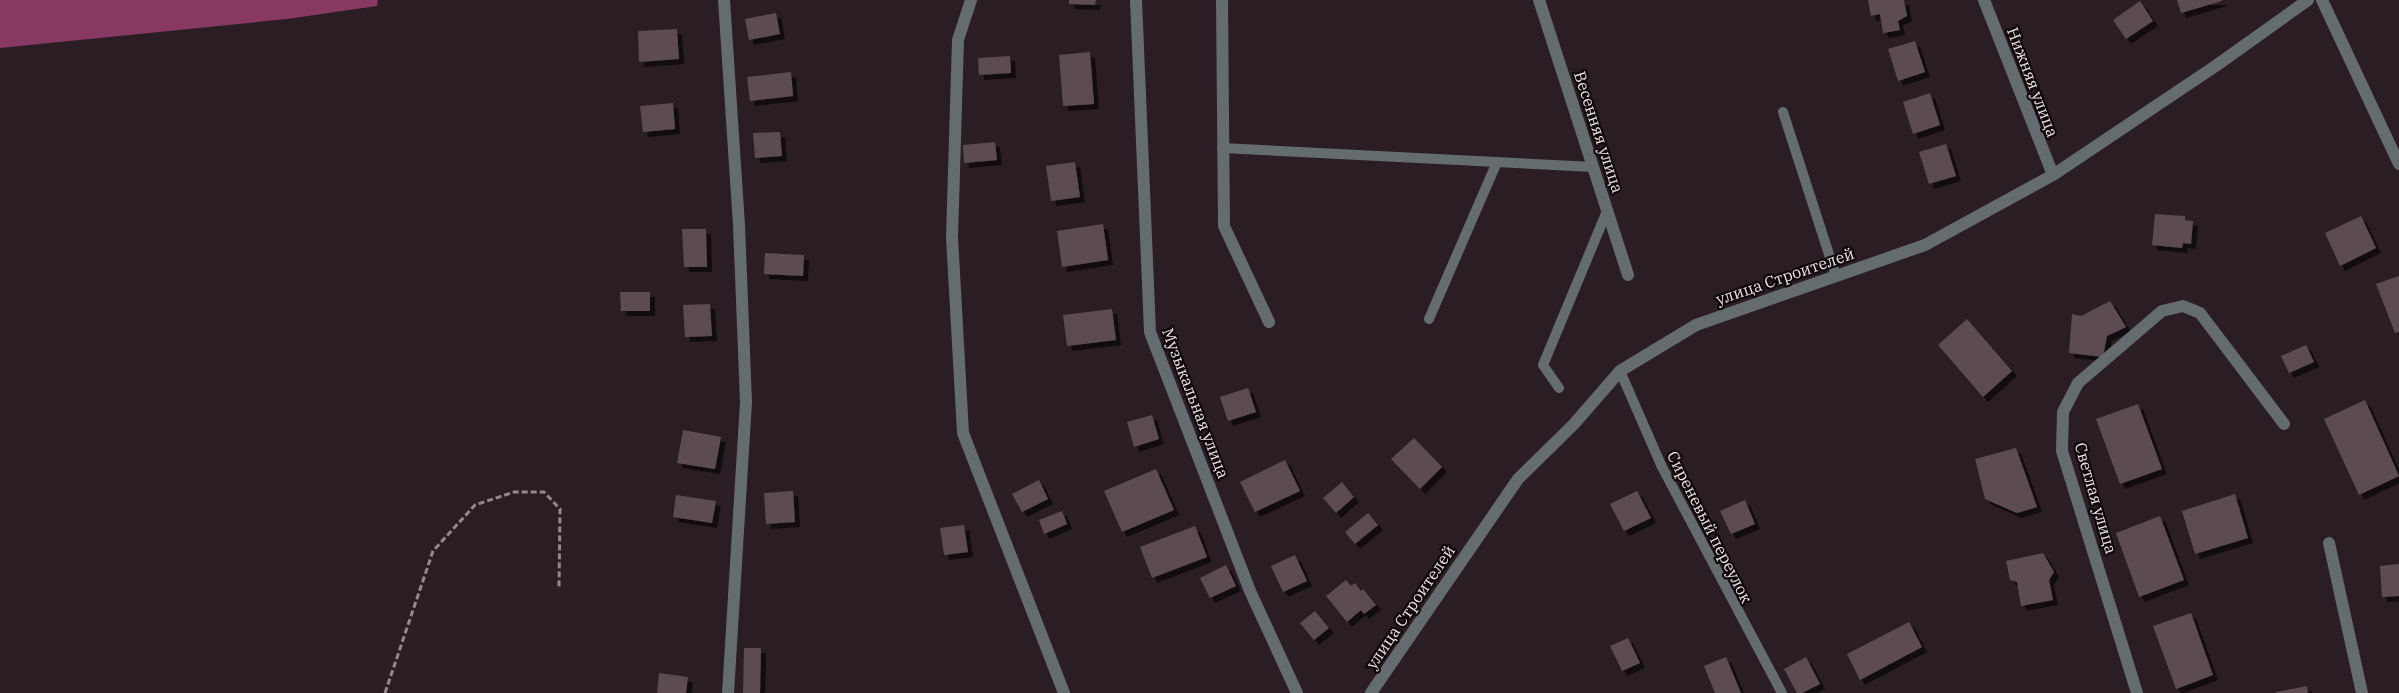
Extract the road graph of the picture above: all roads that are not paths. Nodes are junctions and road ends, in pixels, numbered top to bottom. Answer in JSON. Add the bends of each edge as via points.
{"nodes":[{"id":1,"x":724,"y":0,"type":"edge"},
{"id":2,"x":971,"y":0,"type":"edge"},
{"id":3,"x":1136,"y":0,"type":"edge"},
{"id":4,"x":1222,"y":0,"type":"edge"},
{"id":5,"x":1539,"y":0,"type":"edge"},
{"id":6,"x":1984,"y":0,"type":"edge"},
{"id":7,"x":2308,"y":0,"type":"edge"},
{"id":8,"x":2322,"y":0,"type":"edge"},
{"id":9,"x":1783,"y":112,"type":"dead end"},
{"id":10,"x":1222,"y":148,"type":"junction"},
{"id":11,"x":1497,"y":162,"type":"junction"},
{"id":12,"x":2399,"y":164,"type":"edge"},
{"id":13,"x":1593,"y":167,"type":"junction"},
{"id":14,"x":2053,"y":175,"type":"junction"},
{"id":15,"x":1607,"y":211,"type":"junction"},
{"id":16,"x":1628,"y":275,"type":"dead end"},
{"id":17,"x":1836,"y":276,"type":"junction"},
{"id":18,"x":1429,"y":319,"type":"dead end"},
{"id":19,"x":1269,"y":322,"type":"dead end"},
{"id":20,"x":1620,"y":371,"type":"junction"},
{"id":21,"x":1559,"y":388,"type":"dead end"},
{"id":22,"x":2284,"y":424,"type":"dead end"},
{"id":23,"x":2329,"y":543,"type":"dead end"},
{"id":24,"x":728,"y":693,"type":"edge"},
{"id":25,"x":1064,"y":693,"type":"edge"},
{"id":26,"x":1297,"y":693,"type":"edge"},
{"id":27,"x":1371,"y":693,"type":"edge"},
{"id":28,"x":1782,"y":693,"type":"edge"},
{"id":29,"x":2137,"y":693,"type":"edge"},
{"id":30,"x":2362,"y":693,"type":"edge"}],
"edges":[{"from":1,"to":24,"type":"street","via":[[746,402]]},
{"from":2,"to":25,"type":"street","via":[[958,40],[952,237],[963,433]]},
{"from":3,"to":26,"type":"street","name":"Музыкальная улица","via":[[1150,332],[1250,591]]},
{"from":4,"to":10,"type":"street"},
{"from":5,"to":13,"type":"street","name":"Весенняя улица"},
{"from":6,"to":14,"type":"street","name":"Нижняя улица"},
{"from":7,"to":14,"type":"street","name":"улица Строителей"},
{"from":8,"to":12,"type":"street"},
{"from":9,"to":17,"type":"lane"},
{"from":10,"to":11,"type":"lane"},
{"from":10,"to":19,"type":"street","via":[[1224,226]]},
{"from":11,"to":13,"type":"lane"},
{"from":11,"to":18,"type":"lane"},
{"from":13,"to":15,"type":"street","name":"Весенняя улица"},
{"from":14,"to":17,"type":"street","name":"улица Строителей","via":[[1925,245]]},
{"from":15,"to":16,"type":"street","name":"Весенняя улица"},
{"from":15,"to":21,"type":"lane","via":[[1543,365]]},
{"from":17,"to":20,"type":"street","name":"улица Строителей","via":[[1696,325]]},
{"from":20,"to":27,"type":"street","name":"улица Строителей","via":[[1518,479]]},
{"from":20,"to":28,"type":"lane","name":"Сиреневый переулок","via":[[1662,467]]},
{"from":22,"to":29,"type":"street","name":"Светлая улица","via":[[2200,313],[2182,306],[2162,311],[2079,383],[2062,412],[2062,451]]},
{"from":23,"to":30,"type":"street"}]}
